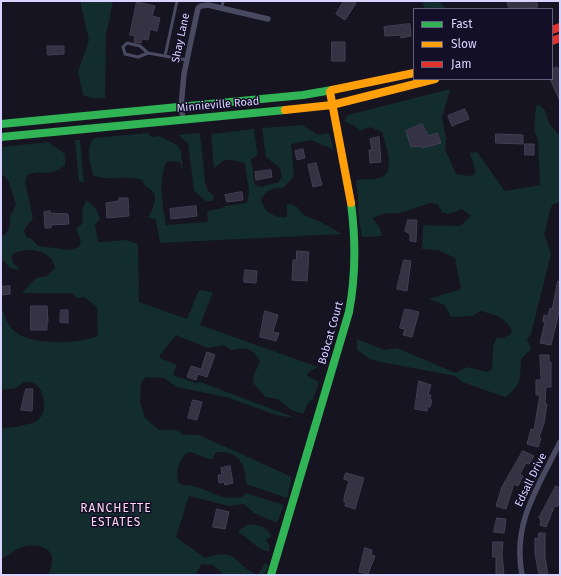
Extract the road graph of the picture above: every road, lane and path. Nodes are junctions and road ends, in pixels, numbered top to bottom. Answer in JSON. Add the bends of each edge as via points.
{"nodes":[{"id":1,"x":178,"y":1,"type":"edge"},
{"id":2,"x":223,"y":1,"type":"edge"},
{"id":3,"x":222,"y":8,"type":"junction"},
{"id":4,"x":268,"y":19,"type":"dead end"},
{"id":5,"x":148,"y":53,"type":"junction"},
{"id":6,"x":165,"y":56,"type":"junction"},
{"id":7,"x":186,"y":60,"type":"junction"},
{"id":8,"x":413,"y":73,"type":"edge"},
{"id":9,"x":432,"y":80,"type":"edge"},
{"id":10,"x":330,"y":92,"type":"junction"},
{"id":11,"x":332,"y":104,"type":"junction"},
{"id":12,"x":182,"y":107,"type":"junction"},
{"id":13,"x":182,"y":119,"type":"junction"},
{"id":14,"x":1,"y":124,"type":"edge"},
{"id":15,"x":1,"y":137,"type":"edge"},
{"id":16,"x":560,"y":442,"type":"edge"},
{"id":17,"x":271,"y":575,"type":"edge"},
{"id":18,"x":522,"y":575,"type":"edge"}],
"edges":[{"from":1,"to":6,"type":"lane"},
{"from":2,"to":3,"type":"lane"},
{"from":3,"to":4,"type":"street","name":"Shay Lane"},
{"from":3,"to":7,"type":"street","name":"Shay Lane","via":[[204,5],[198,8]]},
{"from":5,"to":5,"type":"lane","via":[[140,46],[126,43],[123,47],[123,52],[138,57]]},
{"from":5,"to":6,"type":"lane"},
{"from":6,"to":7,"type":"lane"},
{"from":7,"to":12,"type":"street","name":"Shay Lane"},
{"from":8,"to":10,"type":"main road","name":"Minnieville Road"},
{"from":9,"to":11,"type":"main road","name":"Minnieville Road"},
{"from":10,"to":11,"type":"main road","name":"Bobcat Court"},
{"from":10,"to":12,"type":"main road","name":"Minnieville Road"},
{"from":11,"to":13,"type":"main road","name":"Minnieville Road"},
{"from":11,"to":17,"type":"main road","name":"Bobcat Court","via":[[351,208],[356,252],[355,282],[348,318]]},
{"from":12,"to":13,"type":"street","name":"Shay Lane"},
{"from":12,"to":14,"type":"main road","name":"Minnieville Road"},
{"from":13,"to":15,"type":"main road","name":"Minnieville Road"},
{"from":16,"to":18,"type":"street","name":"Edsall Drive","via":[[529,502],[524,519],[520,545]]}]}
